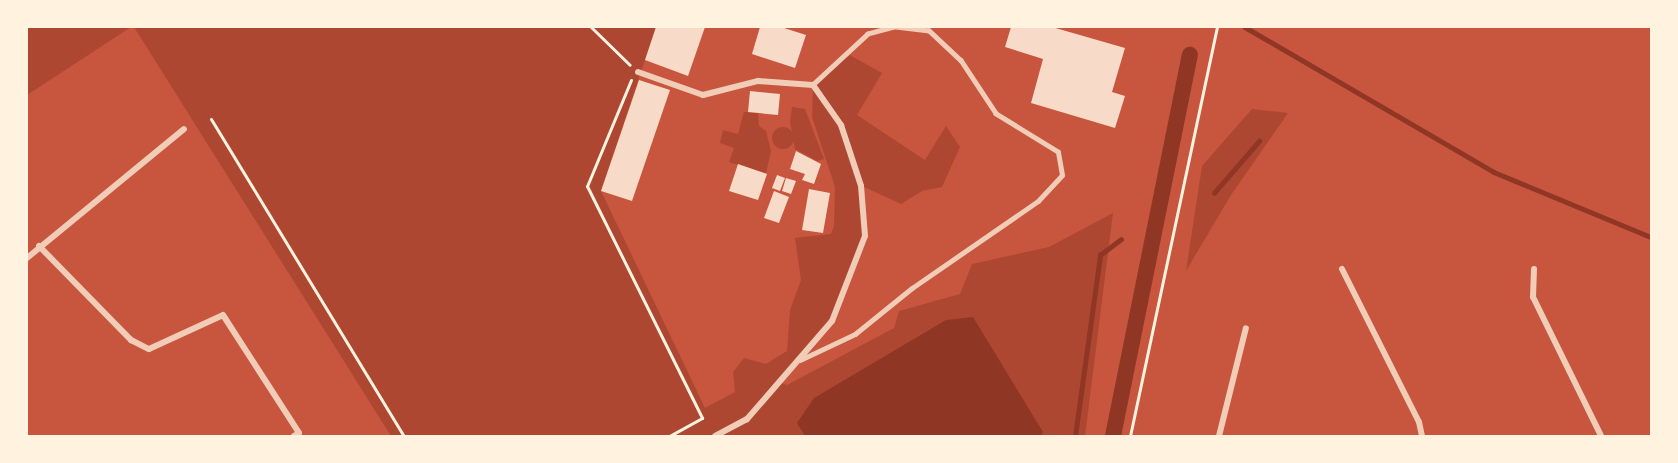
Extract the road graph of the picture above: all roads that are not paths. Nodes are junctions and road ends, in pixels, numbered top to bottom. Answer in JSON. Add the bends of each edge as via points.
{"nodes":[{"id":1,"x":636,"y":71,"type":"road end"},
{"id":2,"x":813,"y":85,"type":"junction"},
{"id":3,"x":184,"y":129,"type":"dead end"},
{"id":4,"x":39,"y":246,"type":"junction"},
{"id":5,"x":27,"y":258,"type":"edge"},
{"id":6,"x":1341,"y":269,"type":"dead end"},
{"id":7,"x":1534,"y":269,"type":"dead end"},
{"id":8,"x":1246,"y":328,"type":"dead end"},
{"id":9,"x":797,"y":361,"type":"junction"},
{"id":10,"x":297,"y":435,"type":"edge"},
{"id":11,"x":715,"y":436,"type":"edge"},
{"id":12,"x":1219,"y":436,"type":"edge"},
{"id":13,"x":1422,"y":436,"type":"edge"},
{"id":14,"x":1601,"y":436,"type":"edge"}],
"edges":[{"from":1,"to":2,"type":"street","via":[[703,95],[758,81]]},
{"from":2,"to":9,"type":"street","via":[[841,125],[861,186],[865,236],[832,321]]},
{"from":2,"to":9,"type":"lane","via":[[868,34],[894,27],[928,31],[961,61],[996,114],[1058,152],[1062,175],[1038,201],[912,288],[855,334]]},
{"from":3,"to":4,"type":"street"},
{"from":4,"to":5,"type":"street"},
{"from":4,"to":10,"type":"street","via":[[131,340],[149,349],[223,315]]},
{"from":6,"to":13,"type":"street","via":[[1419,422]]},
{"from":7,"to":14,"type":"street","via":[[1533,297]]},
{"from":8,"to":12,"type":"street"},
{"from":9,"to":11,"type":"street","via":[[747,419]]}]}
